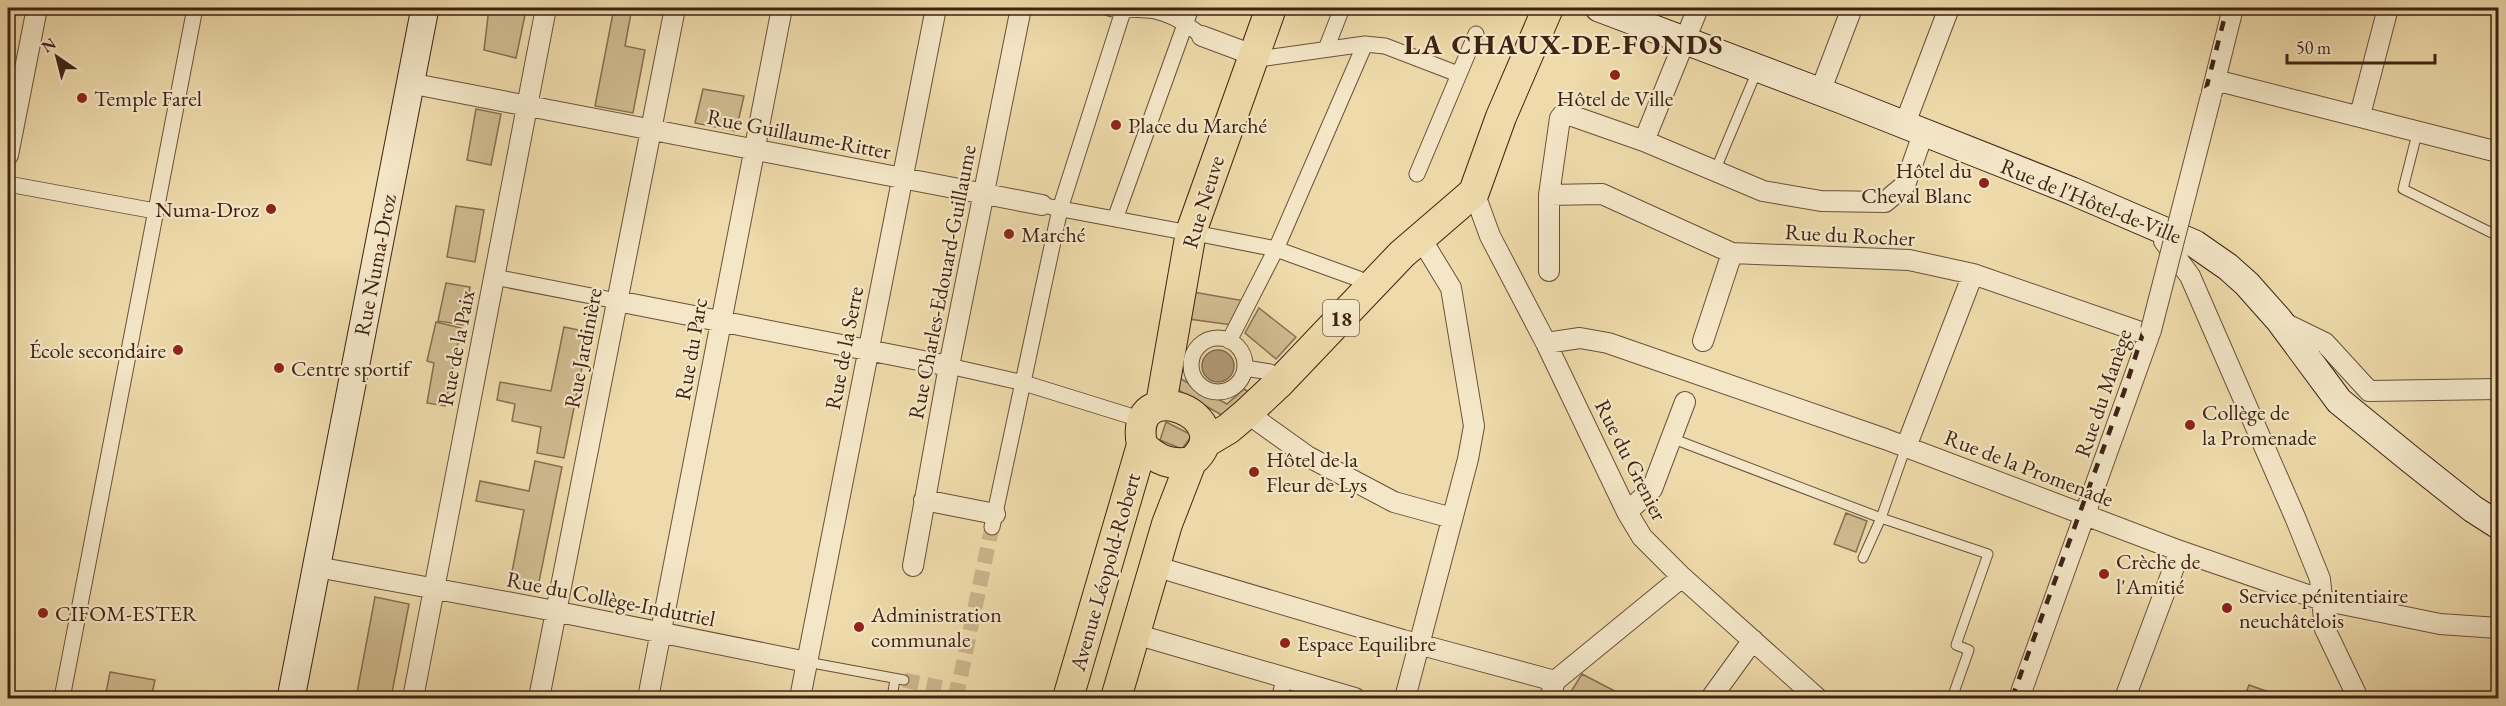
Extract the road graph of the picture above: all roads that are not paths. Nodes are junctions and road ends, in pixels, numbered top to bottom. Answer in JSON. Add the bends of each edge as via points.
{"nodes":[{"id":1,"x":37,"y":8,"type":"edge"},
{"id":2,"x":195,"y":8,"type":"edge"},
{"id":3,"x":425,"y":8,"type":"edge"},
{"id":4,"x":546,"y":8,"type":"edge"},
{"id":5,"x":675,"y":8,"type":"edge"},
{"id":6,"x":782,"y":8,"type":"edge"},
{"id":7,"x":936,"y":8,"type":"edge"},
{"id":8,"x":1021,"y":8,"type":"edge"},
{"id":9,"x":1271,"y":8,"type":"edge"},
{"id":10,"x":1342,"y":8,"type":"edge"},
{"id":11,"x":1548,"y":8,"type":"edge"},
{"id":12,"x":1599,"y":8,"type":"edge"},
{"id":13,"x":1698,"y":8,"type":"edge"},
{"id":14,"x":1852,"y":8,"type":"edge"},
{"id":15,"x":1949,"y":8,"type":"edge"},
{"id":16,"x":2233,"y":8,"type":"edge"},
{"id":17,"x":2388,"y":8,"type":"edge"},
{"id":18,"x":1118,"y":9,"type":"edge"},
{"id":19,"x":1188,"y":15,"type":"edge"},
{"id":20,"x":1476,"y":34,"type":"dead end"},
{"id":21,"x":1202,"y":36,"type":"joint"},
{"id":22,"x":1684,"y":42,"type":"junction"},
{"id":23,"x":1365,"y":44,"type":"junction"},
{"id":24,"x":1326,"y":49,"type":"junction"},
{"id":25,"x":1252,"y":58,"type":"junction"},
{"id":26,"x":1758,"y":69,"type":"junction"},
{"id":27,"x":1458,"y":74,"type":"junction"},
{"id":28,"x":410,"y":83,"type":"junction"},
{"id":29,"x":2213,"y":88,"type":"junction"},
{"id":30,"x":1820,"y":92,"type":"junction"},
{"id":31,"x":527,"y":106,"type":"junction"},
{"id":32,"x":2360,"y":115,"type":"junction"},
{"id":33,"x":651,"y":130,"type":"junction"},
{"id":34,"x":1914,"y":130,"type":"junction"},
{"id":35,"x":2418,"y":130,"type":"junction"},
{"id":36,"x":1644,"y":141,"type":"junction"},
{"id":37,"x":754,"y":149,"type":"junction"},
{"id":38,"x":2499,"y":152,"type":"edge"},
{"id":39,"x":8,"y":155,"type":"edge"},
{"id":40,"x":1715,"y":171,"type":"junction"},
{"id":41,"x":1417,"y":174,"type":"dead end"},
{"id":42,"x":902,"y":178,"type":"junction"},
{"id":43,"x":8,"y":183,"type":"edge"},
{"id":44,"x":1474,"y":192,"type":"junction"},
{"id":45,"x":983,"y":193,"type":"junction"},
{"id":46,"x":1549,"y":195,"type":"junction"},
{"id":47,"x":1051,"y":207,"type":"junction"},
{"id":48,"x":155,"y":211,"type":"junction"},
{"id":49,"x":1115,"y":219,"type":"junction"},
{"id":50,"x":2153,"y":226,"type":"junction"},
{"id":51,"x":1179,"y":231,"type":"dead end"},
{"id":52,"x":1205,"y":235,"type":"dead end"},
{"id":53,"x":2499,"y":236,"type":"edge"},
{"id":54,"x":1420,"y":237,"type":"junction"},
{"id":55,"x":1276,"y":249,"type":"junction"},
{"id":56,"x":1732,"y":253,"type":"junction"},
{"id":57,"x":1549,"y":271,"type":"dead end"},
{"id":58,"x":1973,"y":274,"type":"junction"},
{"id":59,"x":494,"y":277,"type":"junction"},
{"id":60,"x":1359,"y":279,"type":"dead end"},
{"id":61,"x":617,"y":301,"type":"junction"},
{"id":62,"x":2279,"y":320,"type":"junction"},
{"id":63,"x":721,"y":322,"type":"junction"},
{"id":64,"x":2150,"y":333,"type":"junction"},
{"id":65,"x":1182,"y":340,"type":"dead end"},
{"id":66,"x":1703,"y":340,"type":"dead end"},
{"id":67,"x":1229,"y":341,"type":"junction"},
{"id":68,"x":1546,"y":343,"type":"junction"},
{"id":69,"x":1200,"y":344,"type":"junction"},
{"id":70,"x":868,"y":351,"type":"junction"},
{"id":71,"x":949,"y":366,"type":"junction"},
{"id":72,"x":1245,"y":368,"type":"junction"},
{"id":73,"x":1270,"y":372,"type":"dead end"},
{"id":74,"x":1024,"y":383,"type":"junction"},
{"id":75,"x":2499,"y":389,"type":"edge"},
{"id":76,"x":1685,"y":402,"type":"dead end"},
{"id":77,"x":1247,"y":413,"type":"junction"},
{"id":78,"x":1149,"y":423,"type":"junction"},
{"id":79,"x":1671,"y":438,"type":"junction"},
{"id":80,"x":1906,"y":447,"type":"junction"},
{"id":81,"x":1198,"y":452,"type":"junction"},
{"id":82,"x":924,"y":500,"type":"junction"},
{"id":83,"x":1628,"y":512,"type":"junction"},
{"id":84,"x":2085,"y":514,"type":"junction"},
{"id":85,"x":1452,"y":518,"type":"junction"},
{"id":86,"x":1881,"y":518,"type":"junction"},
{"id":87,"x":994,"y":520,"type":"joint"},
{"id":88,"x":2499,"y":525,"type":"edge"},
{"id":89,"x":2180,"y":551,"type":"junction"},
{"id":90,"x":1863,"y":558,"type":"dead end"},
{"id":91,"x":913,"y":566,"type":"dead end"},
{"id":92,"x":1154,"y":566,"type":"junction"},
{"id":93,"x":317,"y":567,"type":"junction"},
{"id":94,"x":1682,"y":577,"type":"junction"},
{"id":95,"x":435,"y":590,"type":"junction"},
{"id":96,"x":2322,"y":600,"type":"junction"},
{"id":97,"x":556,"y":612,"type":"junction"},
{"id":98,"x":2499,"y":628,"type":"edge"},
{"id":99,"x":661,"y":634,"type":"junction"},
{"id":100,"x":1145,"y":637,"type":"junction"},
{"id":101,"x":1753,"y":640,"type":"junction"},
{"id":102,"x":1420,"y":644,"type":"junction"},
{"id":103,"x":807,"y":662,"type":"junction"},
{"id":104,"x":1285,"y":678,"type":"junction"},
{"id":105,"x":1553,"y":690,"type":"edge"},
{"id":106,"x":62,"y":699,"type":"edge"},
{"id":107,"x":291,"y":699,"type":"edge"},
{"id":108,"x":413,"y":699,"type":"edge"},
{"id":109,"x":539,"y":699,"type":"edge"},
{"id":110,"x":648,"y":699,"type":"edge"},
{"id":111,"x":800,"y":699,"type":"edge"},
{"id":112,"x":892,"y":699,"type":"edge"},
{"id":113,"x":1068,"y":699,"type":"edge"},
{"id":114,"x":1116,"y":699,"type":"edge"},
{"id":115,"x":1279,"y":699,"type":"edge"},
{"id":116,"x":1355,"y":699,"type":"edge"},
{"id":117,"x":1405,"y":699,"type":"edge"},
{"id":118,"x":1711,"y":699,"type":"edge"},
{"id":119,"x":1816,"y":699,"type":"edge"},
{"id":120,"x":1952,"y":699,"type":"edge"},
{"id":121,"x":2019,"y":699,"type":"edge"},
{"id":122,"x":2126,"y":699,"type":"edge"},
{"id":123,"x":2358,"y":699,"type":"edge"}],
"edges":[{"from":1,"to":39,"type":"street"},
{"from":2,"to":48,"type":"street"},
{"from":3,"to":28,"type":"main road","name":"Rue Numa-Droz"},
{"from":4,"to":31,"type":"street","name":"Rue de la Paix"},
{"from":5,"to":33,"type":"street","name":"Rue Jardinière"},
{"from":6,"to":37,"type":"street","name":"Rue du Parc"},
{"from":7,"to":42,"type":"street","name":"Rue de la Serre"},
{"from":8,"to":45,"type":"street","name":"Rue Charles-Edouard-Guillaume"},
{"from":9,"to":25,"type":"main road","name":"Rue Neuve"},
{"from":10,"to":24,"type":"street"},
{"from":11,"to":44,"type":"main road","number":"18"},
{"from":12,"to":22,"type":"main road","name":"Rue de l'Hôtel-de-Ville"},
{"from":13,"to":22,"type":"street"},
{"from":14,"to":30,"type":"street"},
{"from":15,"to":34,"type":"street"},
{"from":16,"to":29,"type":"street","name":"Rue du Manège"},
{"from":17,"to":32,"type":"street"},
{"from":18,"to":19,"type":"street"},
{"from":18,"to":47,"type":"street"},
{"from":19,"to":21,"type":"street"},
{"from":19,"to":49,"type":"street"},
{"from":20,"to":27,"type":"street"},
{"from":21,"to":25,"type":"street"},
{"from":22,"to":26,"type":"main road","name":"Rue de l'Hôtel-de-Ville"},
{"from":22,"to":36,"type":"street"},
{"from":23,"to":24,"type":"street"},
{"from":23,"to":27,"type":"street","via":[[1385,46]]},
{"from":23,"to":55,"type":"street"},
{"from":24,"to":25,"type":"street"},
{"from":25,"to":78,"type":"main road","name":"Rue Neuve","via":[[1191,232]]},
{"from":26,"to":30,"type":"main road","name":"Rue de l'Hôtel-de-Ville"},
{"from":26,"to":40,"type":"lane"},
{"from":27,"to":41,"type":"street"},
{"from":28,"to":31,"type":"street","name":"Rue Guillaume-Ritter"},
{"from":28,"to":93,"type":"main road","name":"Rue Numa-Droz"},
{"from":29,"to":32,"type":"street"},
{"from":29,"to":64,"type":"street","name":"Rue du Manège","bridge":true},
{"from":30,"to":34,"type":"main road","name":"Rue de l'Hôtel-de-Ville"},
{"from":31,"to":33,"type":"street","name":"Rue Guillaume-Ritter"},
{"from":31,"to":59,"type":"street","name":"Rue de la Paix"},
{"from":32,"to":35,"type":"street"},
{"from":33,"to":37,"type":"street","name":"Rue Guillaume-Ritter"},
{"from":33,"to":61,"type":"street","name":"Rue Jardinière"},
{"from":34,"to":40,"type":"street","via":[[1905,186],[1885,202],[1821,201],[1763,191]]},
{"from":34,"to":50,"type":"main road","name":"Rue de l'Hôtel-de-Ville"},
{"from":35,"to":38,"type":"street"},
{"from":35,"to":53,"type":"lane","via":[[2403,189]]},
{"from":36,"to":40,"type":"street"},
{"from":36,"to":46,"type":"street","via":[[1564,112]]},
{"from":37,"to":42,"type":"street","name":"Rue Guillaume-Ritter"},
{"from":37,"to":63,"type":"street","name":"Rue du Parc"},
{"from":42,"to":45,"type":"street","name":"Rue Guillaume-Ritter"},
{"from":42,"to":70,"type":"street","name":"Rue de la Serre"},
{"from":43,"to":48,"type":"street"},
{"from":44,"to":54,"type":"main road","number":"18"},
{"from":44,"to":68,"type":"street","name":"Rue du Grenier","via":[[1490,236]]},
{"from":45,"to":47,"type":"street","name":"Rue Guillaume-Ritter"},
{"from":45,"to":71,"type":"street","name":"Rue Charles-Edouard-Guillaume"},
{"from":46,"to":56,"type":"street","name":"Rue du Rocher","via":[[1602,194]]},
{"from":46,"to":57,"type":"street"},
{"from":47,"to":49,"type":"street","name":"Rue Guillaume-Ritter"},
{"from":47,"to":74,"type":"street"},
{"from":48,"to":106,"type":"street"},
{"from":49,"to":51,"type":"street","name":"Rue Guillaume-Ritter"},
{"from":50,"to":62,"type":"main road","name":"Rue de l'Hôtel-de-Ville","via":[[2195,244],[2228,267]]},
{"from":50,"to":96,"type":"street","via":[[2190,276],[2295,517],[2320,579]]},
{"from":52,"to":55,"type":"street"},
{"from":54,"to":77,"type":"main road","number":"18"},
{"from":54,"to":85,"type":"street","via":[[1451,288],[1474,426]]},
{"from":55,"to":60,"type":"street"},
{"from":55,"to":67,"type":"street"},
{"from":56,"to":58,"type":"street","name":"Rue du Rocher","via":[[1909,260]]},
{"from":56,"to":66,"type":"street"},
{"from":58,"to":64,"type":"street","name":"Rue du Rocher"},
{"from":58,"to":80,"type":"street"},
{"from":59,"to":61,"type":"street"},
{"from":59,"to":95,"type":"street","name":"Rue de la Paix"},
{"from":61,"to":63,"type":"street"},
{"from":61,"to":97,"type":"street","name":"Rue Jardinière"},
{"from":62,"to":75,"type":"street","via":[[2325,343],[2369,391]]},
{"from":62,"to":88,"type":"main road","name":"Rue de l'Hôtel-de-Ville","via":[[2339,401]]},
{"from":63,"to":70,"type":"street"},
{"from":63,"to":99,"type":"street","name":"Rue du Parc"},
{"from":64,"to":84,"type":"street","name":"Rue du Manège"},
{"from":65,"to":69,"type":"street"},
{"from":67,"to":69,"type":"street","via":[[1214,338]]},
{"from":67,"to":72,"type":"street","via":[[1241,352]]},
{"from":68,"to":80,"type":"street","name":"Rue de la Promenade","via":[[1580,338],[1608,344]]},
{"from":68,"to":83,"type":"street","name":"Rue du Grenier"},
{"from":69,"to":72,"type":"street","via":[[1191,359],[1191,368],[1205,389],[1230,389]]},
{"from":70,"to":71,"type":"street"},
{"from":70,"to":103,"type":"street","name":"Rue de la Serre"},
{"from":71,"to":74,"type":"street"},
{"from":71,"to":82,"type":"street","name":"Rue Charles-Edouard-Guillaume"},
{"from":72,"to":73,"type":"street"},
{"from":74,"to":78,"type":"street"},
{"from":74,"to":87,"type":"street"},
{"from":76,"to":79,"type":"street"},
{"from":77,"to":81,"type":"main road","number":"18"},
{"from":77,"to":85,"type":"street","via":[[1307,456],[1394,502]]},
{"from":78,"to":81,"type":"main road","via":[[1158,458],[1167,462]]},
{"from":78,"to":81,"type":"main road","via":[[1171,405],[1190,413],[1206,434]]},
{"from":78,"to":113,"type":"main road","name":"Avenue Léopold-Robert"},
{"from":79,"to":83,"type":"street","via":[[1652,489]]},
{"from":79,"to":86,"type":"lane"},
{"from":80,"to":84,"type":"street","name":"Rue de la Promenade"},
{"from":80,"to":86,"type":"lane"},
{"from":81,"to":92,"type":"main road","name":"Avenue Léopold-Robert"},
{"from":82,"to":87,"type":"street"},
{"from":82,"to":91,"type":"street","name":"Rue Charles-Edouard-Guillaume"},
{"from":83,"to":94,"type":"street","name":"Rue du Grenier","via":[[1642,537]]},
{"from":84,"to":89,"type":"street","name":"Rue de la Promenade"},
{"from":84,"to":121,"type":"street","name":"Rue du Manège"},
{"from":85,"to":102,"type":"street"},
{"from":86,"to":90,"type":"lane"},
{"from":86,"to":120,"type":"lane","via":[[1988,554],[1956,645],[1969,650]]},
{"from":89,"to":96,"type":"street","name":"Rue de la Promenade"},
{"from":89,"to":122,"type":"street"},
{"from":92,"to":100,"type":"main road","name":"Avenue Léopold-Robert"},
{"from":92,"to":102,"type":"street"},
{"from":93,"to":95,"type":"street","name":"Rue du Collège-Indutriel"},
{"from":93,"to":107,"type":"main road","name":"Rue Numa-Droz"},
{"from":94,"to":101,"type":"street","name":"Rue du Grenier"},
{"from":94,"to":105,"type":"street"},
{"from":95,"to":97,"type":"street","name":"Rue du Collège-Indutriel"},
{"from":95,"to":108,"type":"street","name":"Rue de la Paix"},
{"from":96,"to":98,"type":"street","name":"Rue de la Promenade","via":[[2440,624]]},
{"from":96,"to":123,"type":"street","via":[[2325,629]]},
{"from":97,"to":99,"type":"street","name":"Rue du Collège-Indutriel"},
{"from":97,"to":109,"type":"street","name":"Rue Jardinière"},
{"from":99,"to":103,"type":"street","name":"Rue du Collège-Indutriel"},
{"from":99,"to":110,"type":"street","name":"Rue du Parc"},
{"from":100,"to":104,"type":"street"},
{"from":100,"to":114,"type":"main road","name":"Avenue Léopold-Robert"},
{"from":101,"to":118,"type":"street"},
{"from":101,"to":119,"type":"street","name":"Rue du Grenier"},
{"from":102,"to":105,"type":"street"},
{"from":102,"to":117,"type":"street"},
{"from":103,"to":111,"type":"street","name":"Rue de la Serre"},
{"from":103,"to":112,"type":"lane","name":"Rue du Collège-Indutriel","via":[[899,680]]},
{"from":104,"to":115,"type":"street"},
{"from":104,"to":116,"type":"street"}]}
